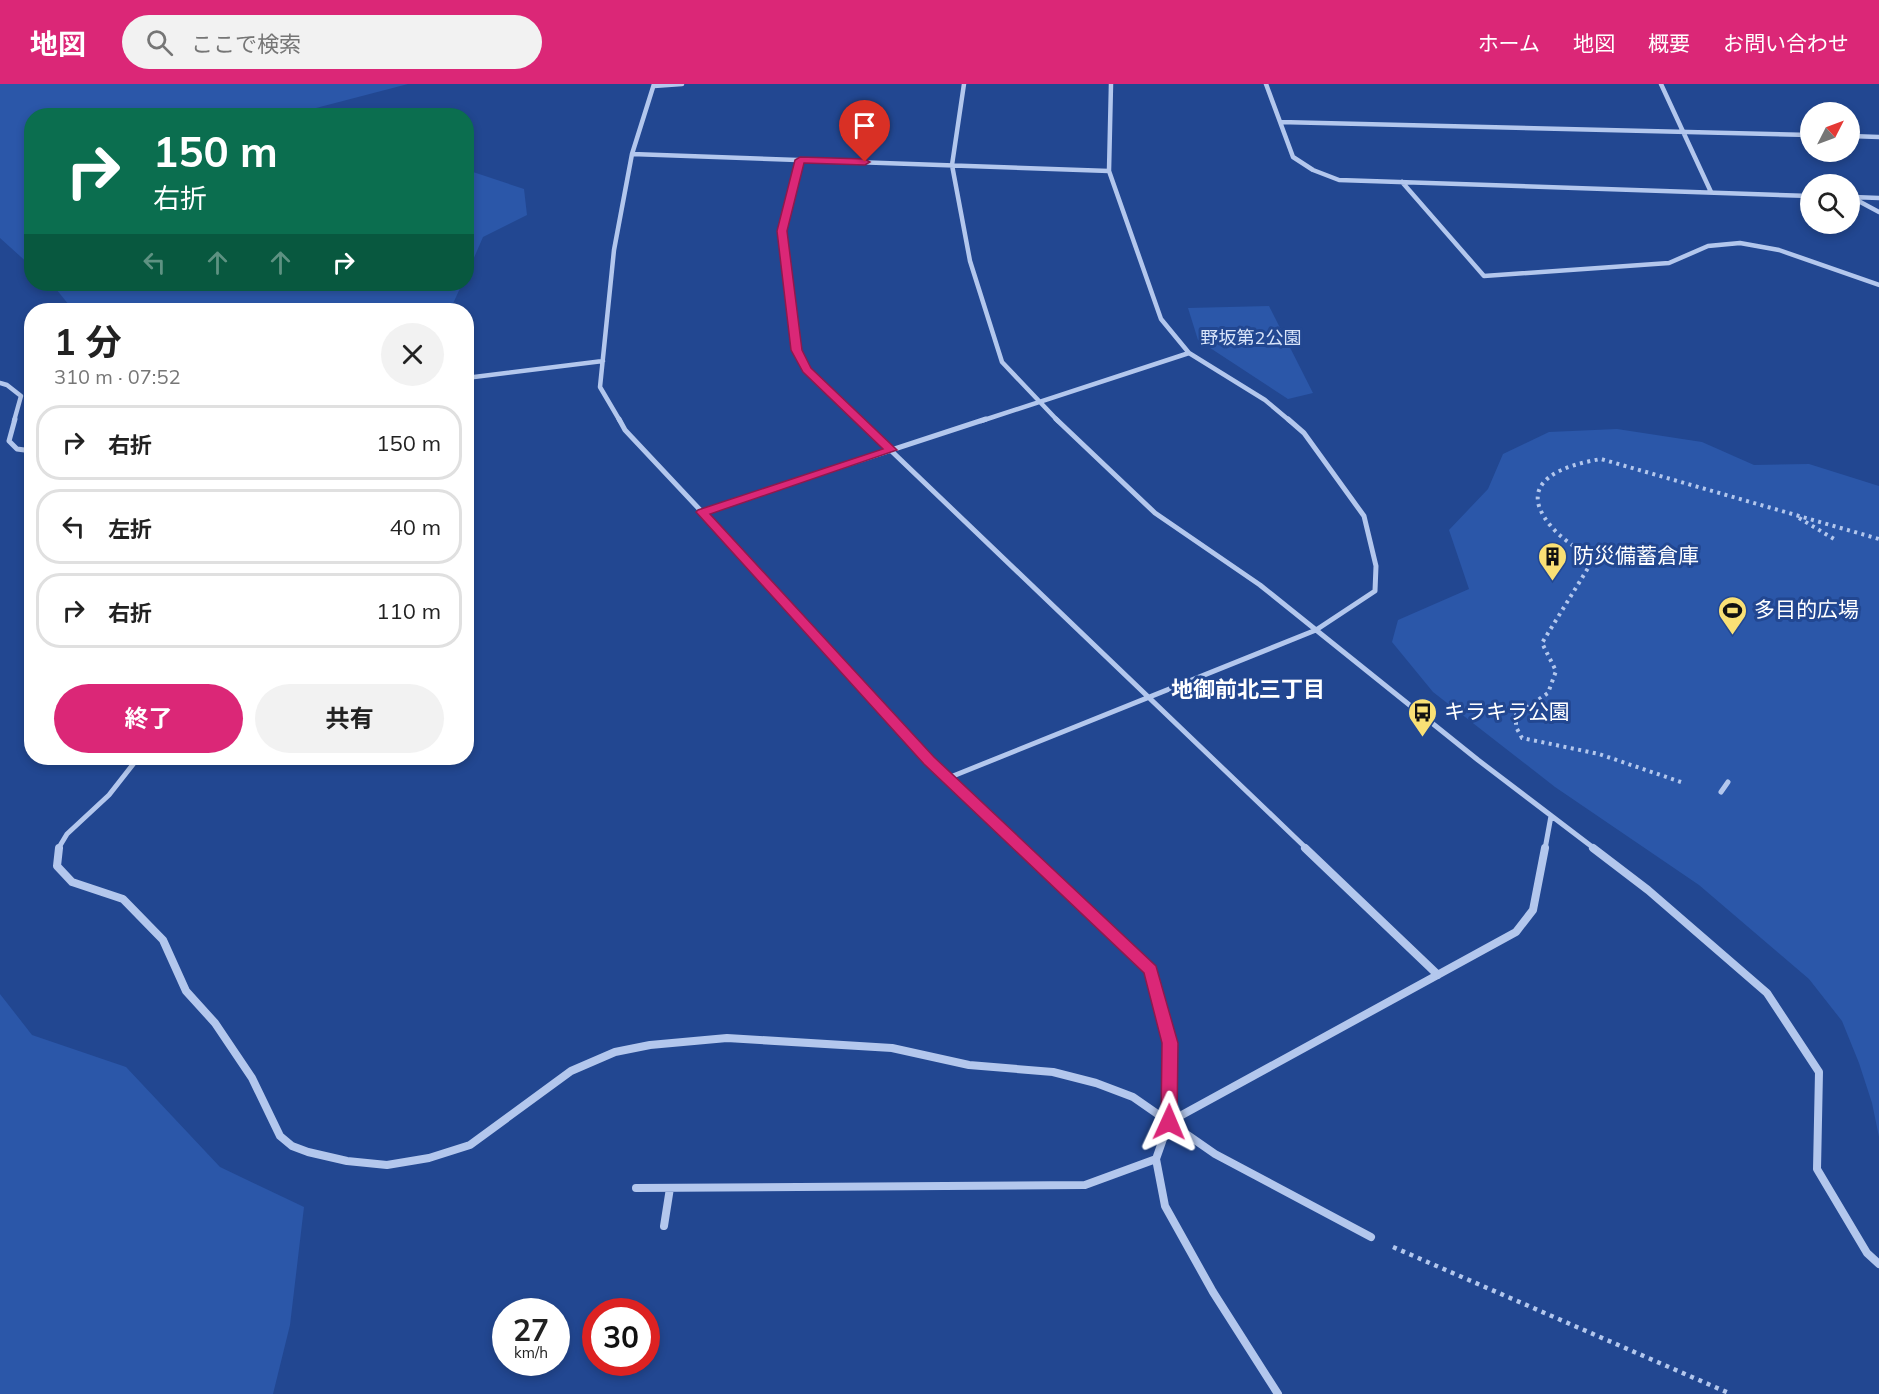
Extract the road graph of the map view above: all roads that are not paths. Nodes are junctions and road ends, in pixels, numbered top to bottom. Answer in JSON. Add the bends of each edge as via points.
{"nodes":[{"id":1,"x":682,"y":84,"type":"edge"},
{"id":2,"x":964,"y":84,"type":"edge"},
{"id":3,"x":1111,"y":84,"type":"edge"},
{"id":4,"x":1266,"y":84,"type":"edge"},
{"id":5,"x":1661,"y":84,"type":"edge"},
{"id":6,"x":654,"y":85,"type":"edge"},
{"id":7,"x":1280,"y":122,"type":"junction"},
{"id":8,"x":1683,"y":130,"type":"junction"},
{"id":9,"x":1800,"y":135,"type":"edge"},
{"id":10,"x":1860,"y":136,"type":"edge"},
{"id":11,"x":1879,"y":137,"type":"edge"},
{"id":12,"x":632,"y":154,"type":"junction"},
{"id":13,"x":800,"y":160,"type":"junction"},
{"id":14,"x":952,"y":165,"type":"junction"},
{"id":15,"x":1109,"y":171,"type":"junction"},
{"id":16,"x":1402,"y":182,"type":"junction"},
{"id":17,"x":1711,"y":192,"type":"junction"},
{"id":18,"x":1800,"y":195,"type":"edge"},
{"id":19,"x":1860,"y":197,"type":"edge"},
{"id":20,"x":1879,"y":198,"type":"edge"},
{"id":21,"x":1860,"y":202,"type":"edge"},
{"id":22,"x":1879,"y":212,"type":"edge"},
{"id":23,"x":1879,"y":285,"type":"edge"},
{"id":24,"x":1189,"y":353,"type":"junction"},
{"id":25,"x":603,"y":361,"type":"junction"},
{"id":26,"x":474,"y":377,"type":"edge"},
{"id":27,"x":0,"y":383,"type":"edge"},
{"id":28,"x":1038,"y":402,"type":"junction"},
{"id":29,"x":24,"y":450,"type":"edge"},
{"id":30,"x":891,"y":450,"type":"junction"},
{"id":31,"x":702,"y":512,"type":"junction"},
{"id":32,"x":1316,"y":630,"type":"junction"},
{"id":33,"x":1148,"y":697,"type":"junction"},
{"id":34,"x":133,"y":765,"type":"edge"},
{"id":35,"x":948,"y":778,"type":"junction"},
{"id":36,"x":1728,"y":782,"type":"dead end"},
{"id":37,"x":1721,"y":792,"type":"dead end"},
{"id":38,"x":1551,"y":816,"type":"junction"},
{"id":39,"x":1438,"y":975,"type":"junction"},
{"id":40,"x":1169,"y":1122,"type":"junction"},
{"id":41,"x":1156,"y":1159,"type":"junction"},
{"id":42,"x":636,"y":1188,"type":"dead end"},
{"id":43,"x":669,"y":1188,"type":"junction"},
{"id":44,"x":664,"y":1226,"type":"dead end"},
{"id":45,"x":1371,"y":1237,"type":"road end"},
{"id":46,"x":1879,"y":1264,"type":"edge"},
{"id":47,"x":1278,"y":1394,"type":"edge"}],
"edges":[{"from":1,"to":6,"type":"street"},
{"from":2,"to":14,"type":"street"},
{"from":3,"to":15,"type":"street"},
{"from":4,"to":7,"type":"street"},
{"from":5,"to":8,"type":"street"},
{"from":6,"to":12,"type":"street"},
{"from":7,"to":8,"type":"street"},
{"from":7,"to":16,"type":"street","via":[[1293,157],[1313,170],[1339,180]]},
{"from":8,"to":9,"type":"street"},
{"from":8,"to":17,"type":"street"},
{"from":10,"to":11,"type":"street"},
{"from":12,"to":13,"type":"street"},
{"from":12,"to":25,"type":"street","via":[[614,250]]},
{"from":13,"to":14,"type":"street"},
{"from":13,"to":30,"type":"street","via":[[782,231],[797,350],[807,370]]},
{"from":14,"to":15,"type":"street"},
{"from":14,"to":28,"type":"street","via":[[970,261],[1002,362]]},
{"from":15,"to":24,"type":"street","via":[[1161,319]]},
{"from":16,"to":17,"type":"street"},
{"from":16,"to":23,"type":"street","via":[[1484,276],[1669,263],[1708,246],[1740,243],[1779,250]]},
{"from":17,"to":18,"type":"street"},
{"from":19,"to":20,"type":"street"},
{"from":21,"to":22,"type":"street"},
{"from":24,"to":28,"type":"street"},
{"from":24,"to":32,"type":"street","via":[[1265,400],[1304,433],[1364,516],[1376,566],[1375,591]]},
{"from":25,"to":26,"type":"street"},
{"from":25,"to":31,"type":"street","via":[[600,387],[625,430]]},
{"from":27,"to":29,"type":"street","via":[[21,396],[9,441]]},
{"from":28,"to":30,"type":"street"},
{"from":28,"to":32,"type":"street","via":[[1155,513],[1260,585]]},
{"from":30,"to":31,"type":"street"},
{"from":30,"to":33,"type":"street"},
{"from":31,"to":35,"type":"street"},
{"from":32,"to":33,"type":"street"},
{"from":32,"to":38,"type":"street"},
{"from":33,"to":35,"type":"street"},
{"from":33,"to":39,"type":"street"},
{"from":34,"to":40,"type":"street","via":[[109,795],[67,834],[57,850],[57,866],[72,882],[123,899],[163,940],[186,991],[215,1023],[252,1078],[280,1136],[309,1152],[387,1165],[429,1158],[470,1145],[571,1071],[615,1052],[727,1038],[892,1048],[969,1065],[1053,1072],[1133,1097]]},
{"from":35,"to":40,"type":"street","via":[[1151,970],[1170,1043]]},
{"from":36,"to":37,"type":"street"},
{"from":38,"to":39,"type":"street","via":[[1533,910],[1516,932]]},
{"from":38,"to":46,"type":"street","via":[[1648,890],[1767,993],[1819,1072],[1817,1169],[1868,1253]]},
{"from":39,"to":40,"type":"street"},
{"from":40,"to":41,"type":"street"},
{"from":40,"to":45,"type":"street","via":[[1215,1155]]},
{"from":41,"to":43,"type":"street","via":[[1085,1185]]},
{"from":41,"to":47,"type":"street","via":[[1165,1206],[1213,1292]]},
{"from":42,"to":43,"type":"street"},
{"from":43,"to":44,"type":"street"}]}
